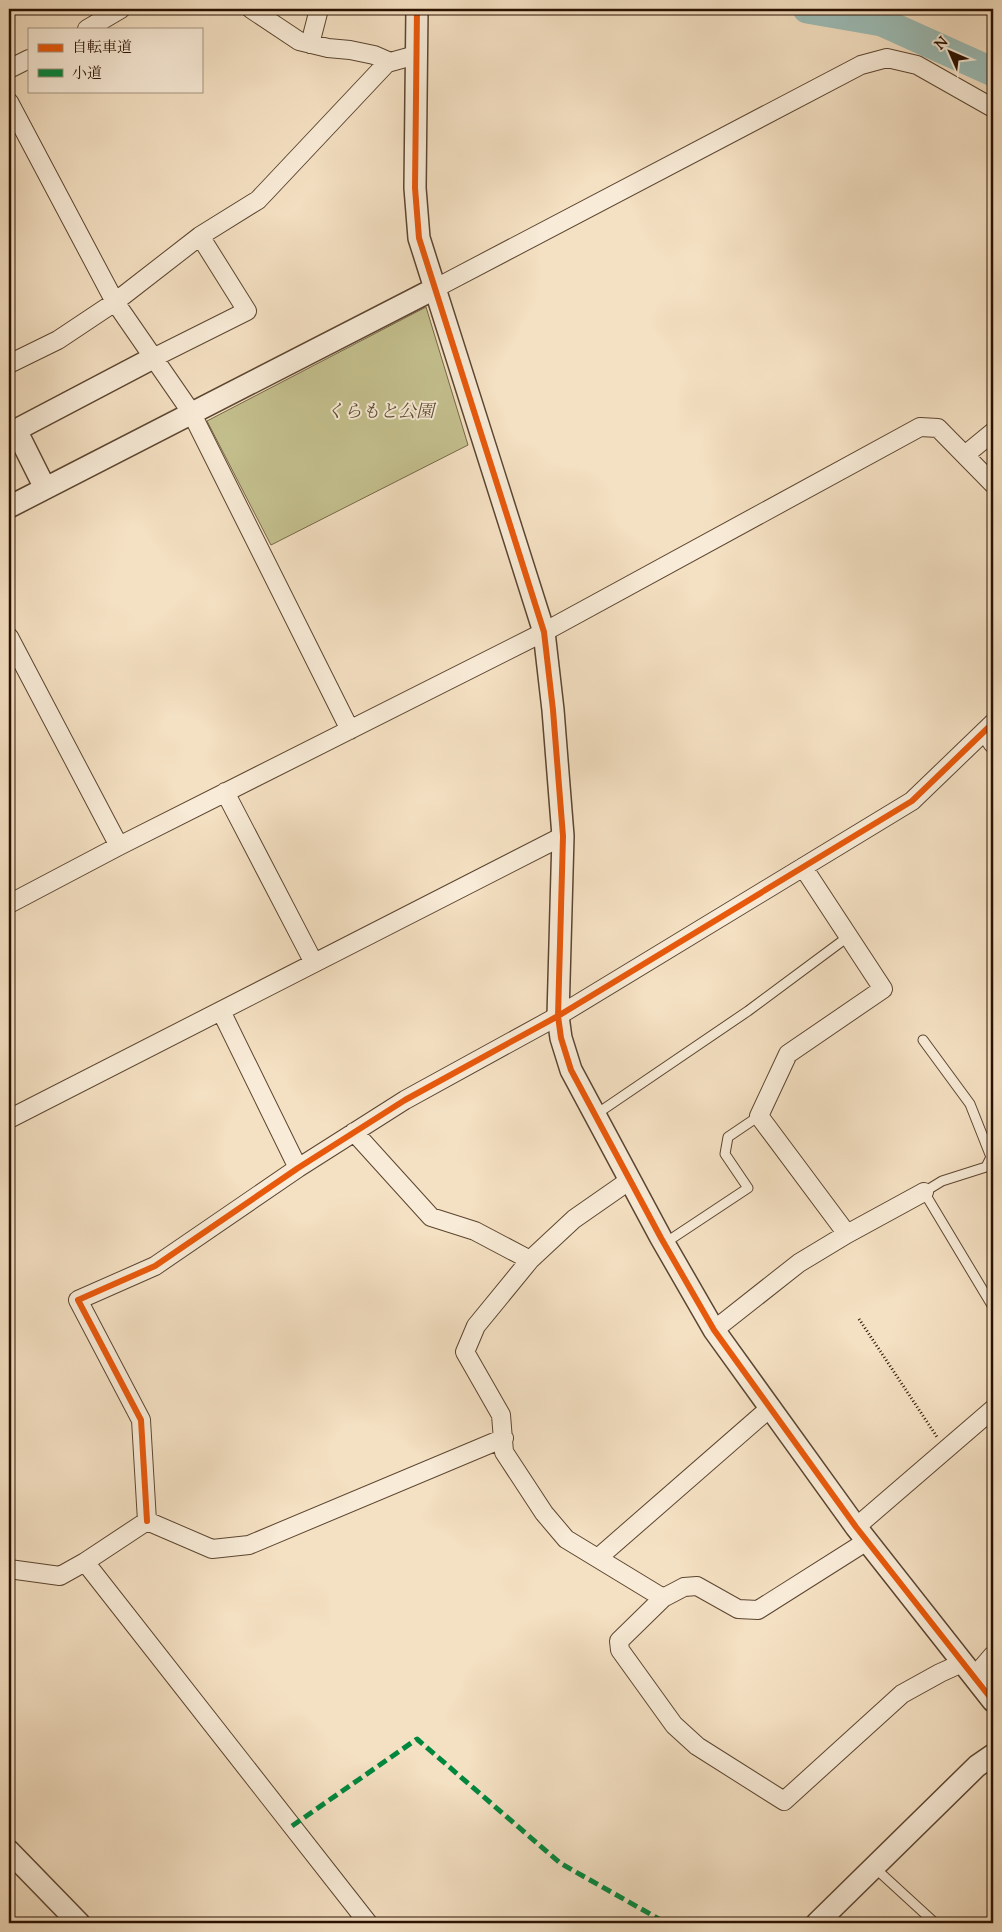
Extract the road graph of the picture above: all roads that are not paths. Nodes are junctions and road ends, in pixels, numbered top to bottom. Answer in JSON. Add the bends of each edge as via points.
{"nodes":[{"id":1,"x":121,"y":9,"type":"edge"},
{"id":2,"x":250,"y":9,"type":"edge"},
{"id":3,"x":319,"y":9,"type":"edge"},
{"id":4,"x":417,"y":9,"type":"edge"},
{"id":5,"x":89,"y":28,"type":"edge"},
{"id":6,"x":310,"y":44,"type":"junction"},
{"id":7,"x":416,"y":54,"type":"junction"},
{"id":8,"x":28,"y":60,"type":"edge"},
{"id":9,"x":390,"y":62,"type":"junction"},
{"id":10,"x":9,"y":70,"type":"edge"},
{"id":11,"x":9,"y":102,"type":"edge"},
{"id":12,"x":993,"y":108,"type":"edge"},
{"id":13,"x":200,"y":236,"type":"junction"},
{"id":14,"x":434,"y":289,"type":"junction"},
{"id":15,"x":115,"y":302,"type":"junction"},
{"id":16,"x":153,"y":358,"type":"junction"},
{"id":17,"x":9,"y":364,"type":"edge"},
{"id":18,"x":191,"y":412,"type":"junction"},
{"id":19,"x":993,"y":432,"type":"edge"},
{"id":20,"x":965,"y":455,"type":"junction"},
{"id":21,"x":993,"y":484,"type":"edge"},
{"id":22,"x":45,"y":488,"type":"junction"},
{"id":23,"x":9,"y":507,"type":"edge"},
{"id":24,"x":544,"y":632,"type":"junction"},
{"id":25,"x":9,"y":637,"type":"edge"},
{"id":26,"x":350,"y":730,"type":"junction"},
{"id":27,"x":990,"y":733,"type":"edge"},
{"id":28,"x":225,"y":792,"type":"junction"},
{"id":29,"x":562,"y":836,"type":"junction"},
{"id":30,"x":119,"y":846,"type":"junction"},
{"id":31,"x":804,"y":867,"type":"junction"},
{"id":32,"x":9,"y":904,"type":"edge"},
{"id":33,"x":849,"y":936,"type":"junction"},
{"id":34,"x":314,"y":963,"type":"junction"},
{"id":35,"x":220,"y":1011,"type":"junction"},
{"id":36,"x":558,"y":1016,"type":"junction"},
{"id":37,"x":923,"y":1040,"type":"dead end"},
{"id":38,"x":594,"y":1115,"type":"junction"},
{"id":39,"x":759,"y":1116,"type":"junction"},
{"id":40,"x":9,"y":1119,"type":"edge"},
{"id":41,"x":354,"y":1132,"type":"junction"},
{"id":42,"x":298,"y":1168,"type":"junction"},
{"id":43,"x":630,"y":1180,"type":"junction"},
{"id":44,"x":924,"y":1192,"type":"junction"},
{"id":45,"x":847,"y":1234,"type":"junction"},
{"id":46,"x":664,"y":1243,"type":"junction"},
{"id":47,"x":530,"y":1260,"type":"junction"},
{"id":48,"x":993,"y":1307,"type":"edge"},
{"id":49,"x":714,"y":1330,"type":"junction"},
{"id":50,"x":770,"y":1407,"type":"junction"},
{"id":51,"x":993,"y":1410,"type":"edge"},
{"id":52,"x":504,"y":1438,"type":"junction"},
{"id":53,"x":147,"y":1521,"type":"junction"},
{"id":54,"x":862,"y":1534,"type":"junction"},
{"id":55,"x":599,"y":1557,"type":"junction"},
{"id":56,"x":85,"y":1562,"type":"junction"},
{"id":57,"x":9,"y":1569,"type":"edge"},
{"id":58,"x":663,"y":1598,"type":"junction"},
{"id":59,"x":993,"y":1655,"type":"edge"},
{"id":60,"x":968,"y":1670,"type":"junction"},
{"id":61,"x":993,"y":1701,"type":"edge"},
{"id":62,"x":993,"y":1755,"type":"edge"},
{"id":63,"x":9,"y":1851,"type":"edge"},
{"id":64,"x":875,"y":1868,"type":"junction"},
{"id":65,"x":79,"y":1923,"type":"edge"},
{"id":66,"x":368,"y":1923,"type":"edge"},
{"id":67,"x":817,"y":1923,"type":"edge"},
{"id":68,"x":935,"y":1923,"type":"edge"}],
"edges":[{"from":1,"to":5,"type":"street"},
{"from":2,"to":6,"type":"street","via":[[299,41]]},
{"from":3,"to":6,"type":"street"},
{"from":4,"to":7,"type":"street"},
{"from":6,"to":9,"type":"street","via":[[374,55]]},
{"from":7,"to":9,"type":"street"},
{"from":7,"to":14,"type":"street","via":[[419,238]]},
{"from":8,"to":10,"type":"street"},
{"from":9,"to":13,"type":"street","via":[[258,200]]},
{"from":11,"to":15,"type":"street"},
{"from":12,"to":14,"type":"street","via":[[917,65],[887,58],[861,66]]},
{"from":13,"to":15,"type":"street"},
{"from":13,"to":16,"type":"street","via":[[247,311]]},
{"from":14,"to":18,"type":"street"},
{"from":14,"to":24,"type":"street"},
{"from":15,"to":16,"type":"street"},
{"from":15,"to":17,"type":"street","via":[[58,340]]},
{"from":16,"to":18,"type":"street"},
{"from":16,"to":22,"type":"street","via":[[16,430]]},
{"from":18,"to":22,"type":"street"},
{"from":18,"to":26,"type":"street"},
{"from":19,"to":20,"type":"street"},
{"from":20,"to":21,"type":"street"},
{"from":20,"to":24,"type":"street","via":[[938,428],[920,427]]},
{"from":22,"to":23,"type":"street"},
{"from":24,"to":26,"type":"street"},
{"from":24,"to":29,"type":"street"},
{"from":25,"to":30,"type":"street"},
{"from":26,"to":28,"type":"street"},
{"from":27,"to":31,"type":"street","via":[[912,800]]},
{"from":28,"to":30,"type":"street"},
{"from":28,"to":34,"type":"street"},
{"from":29,"to":34,"type":"street"},
{"from":29,"to":36,"type":"street"},
{"from":30,"to":32,"type":"street"},
{"from":31,"to":33,"type":"street"},
{"from":31,"to":36,"type":"street"},
{"from":33,"to":38,"type":"lane","via":[[748,1011]]},
{"from":33,"to":39,"type":"street","via":[[883,989],[788,1054]]},
{"from":34,"to":35,"type":"street"},
{"from":35,"to":40,"type":"street"},
{"from":35,"to":42,"type":"street"},
{"from":36,"to":38,"type":"street","via":[[571,1070]]},
{"from":36,"to":41,"type":"street","via":[[405,1100]]},
{"from":37,"to":44,"type":"lane","via":[[970,1104],[991,1157],[986,1167],[942,1181]]},
{"from":38,"to":43,"type":"street"},
{"from":39,"to":45,"type":"street"},
{"from":39,"to":46,"type":"lane","via":[[728,1137],[725,1154],[748,1188]]},
{"from":41,"to":42,"type":"street"},
{"from":41,"to":47,"type":"street","via":[[431,1217],[475,1232]]},
{"from":42,"to":53,"type":"street","via":[[155,1266],[78,1300],[141,1420]]},
{"from":43,"to":46,"type":"street"},
{"from":43,"to":47,"type":"street","via":[[574,1219]]},
{"from":44,"to":45,"type":"street"},
{"from":44,"to":48,"type":"lane"},
{"from":45,"to":49,"type":"street","via":[[799,1263]]},
{"from":46,"to":49,"type":"street"},
{"from":47,"to":52,"type":"street","via":[[476,1326],[465,1352],[501,1414]]},
{"from":49,"to":50,"type":"street"},
{"from":50,"to":54,"type":"street"},
{"from":50,"to":55,"type":"street"},
{"from":51,"to":54,"type":"street","via":[[946,1450]]},
{"from":52,"to":53,"type":"street","via":[[249,1545],[212,1549]]},
{"from":52,"to":55,"type":"street","via":[[504,1452],[544,1513],[566,1538]]},
{"from":53,"to":56,"type":"street"},
{"from":54,"to":58,"type":"street","via":[[758,1610],[738,1609],[697,1586],[684,1587]]},
{"from":54,"to":60,"type":"street"},
{"from":55,"to":58,"type":"street"},
{"from":56,"to":57,"type":"street","via":[[60,1576]]},
{"from":56,"to":66,"type":"street"},
{"from":58,"to":60,"type":"street","via":[[620,1640],[620,1650],[674,1725],[697,1746],[784,1801],[902,1694],[940,1673]]},
{"from":59,"to":60,"type":"street"},
{"from":60,"to":61,"type":"street"},
{"from":62,"to":64,"type":"street"},
{"from":63,"to":65,"type":"street"},
{"from":64,"to":67,"type":"street"},
{"from":64,"to":68,"type":"lane"}]}
